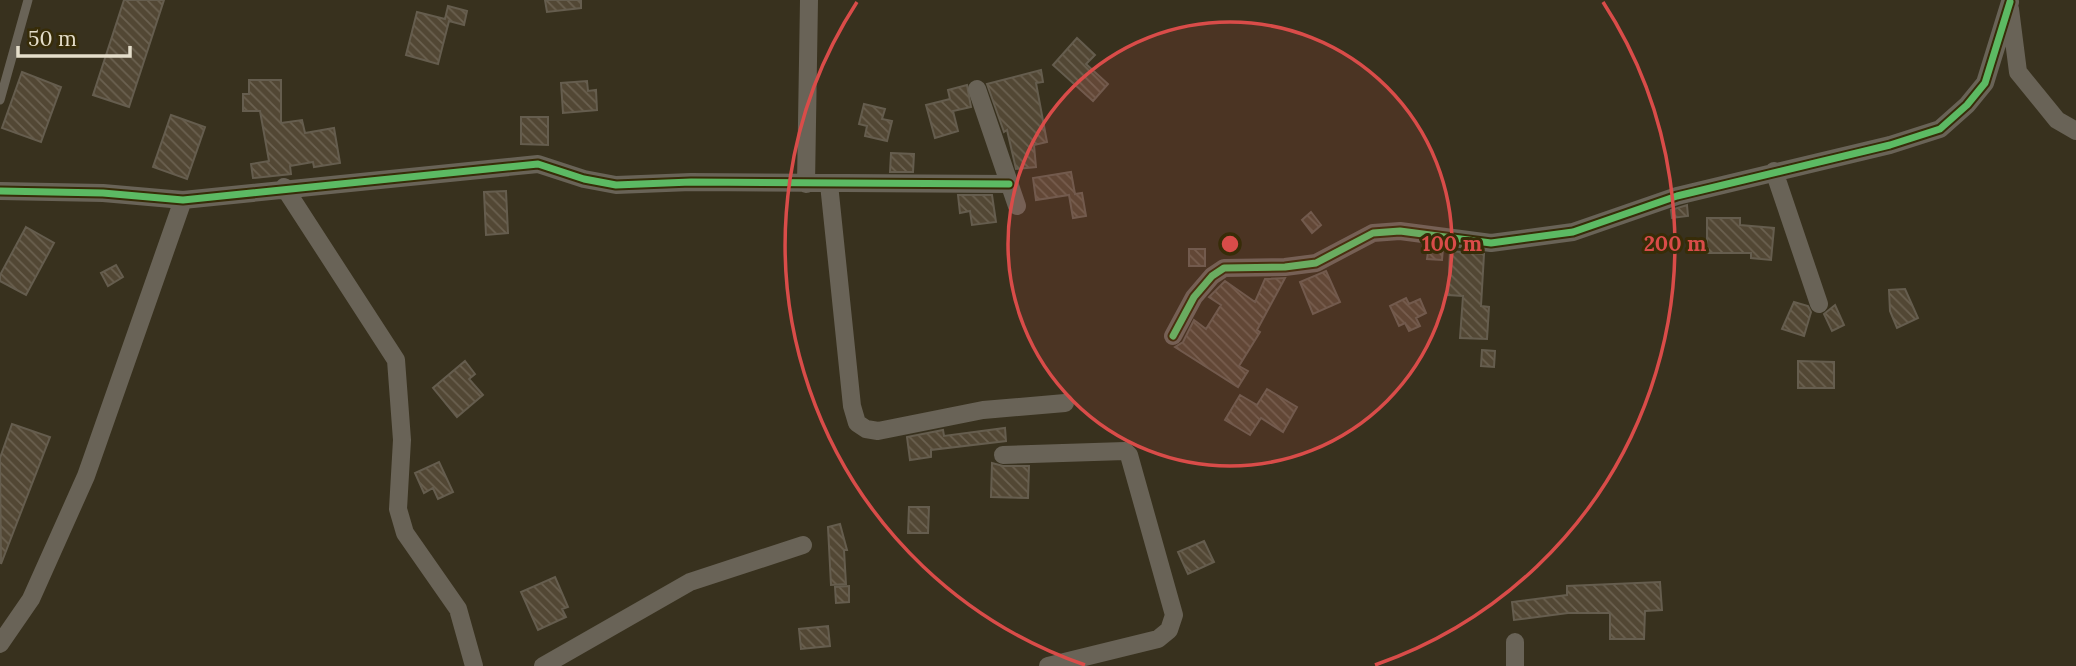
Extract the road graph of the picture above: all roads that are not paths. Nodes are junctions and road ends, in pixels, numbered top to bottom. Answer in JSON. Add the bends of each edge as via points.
{"nodes":[{"id":1,"x":28,"y":0,"type":"edge"},
{"id":2,"x":809,"y":0,"type":"edge"},
{"id":3,"x":2009,"y":1,"type":"edge"},
{"id":4,"x":976,"y":89,"type":"dead end"},
{"id":5,"x":0,"y":100,"type":"edge"},
{"id":6,"x":2076,"y":131,"type":"edge"},
{"id":7,"x":1774,"y":171,"type":"junction"},
{"id":8,"x":806,"y":184,"type":"junction"},
{"id":9,"x":829,"y":184,"type":"junction"},
{"id":10,"x":1009,"y":184,"type":"junction"},
{"id":11,"x":284,"y":187,"type":"junction"},
{"id":12,"x":0,"y":191,"type":"edge"},
{"id":13,"x":183,"y":200,"type":"junction"},
{"id":14,"x":1017,"y":206,"type":"dead end"},
{"id":15,"x":1819,"y":304,"type":"dead end"},
{"id":16,"x":1173,"y":336,"type":"dead end"},
{"id":17,"x":1065,"y":403,"type":"dead end"},
{"id":18,"x":1003,"y":455,"type":"dead end"},
{"id":19,"x":803,"y":545,"type":"dead end"},
{"id":20,"x":1515,"y":642,"type":"dead end"},
{"id":21,"x":0,"y":644,"type":"edge"},
{"id":22,"x":474,"y":666,"type":"edge"},
{"id":23,"x":543,"y":666,"type":"edge"},
{"id":24,"x":1048,"y":666,"type":"edge"},
{"id":25,"x":1515,"y":666,"type":"edge"}],
"edges":[{"from":1,"to":5,"type":"lane"},
{"from":2,"to":8,"type":"street"},
{"from":3,"to":6,"type":"street","via":[[2018,72],[2057,120]]},
{"from":3,"to":7,"type":"street","via":[[1985,83],[1940,129]]},
{"from":4,"to":10,"type":"street"},
{"from":7,"to":15,"type":"street"},
{"from":7,"to":16,"type":"street","via":[[1677,196],[1573,232],[1491,243],[1400,231],[1373,233],[1316,263],[1224,268],[1194,297]]},
{"from":8,"to":9,"type":"street"},
{"from":8,"to":11,"type":"street","via":[[616,185],[538,164]]},
{"from":9,"to":10,"type":"street"},
{"from":9,"to":17,"type":"street","via":[[857,424],[878,431],[983,410]]},
{"from":10,"to":14,"type":"street"},
{"from":11,"to":13,"type":"street"},
{"from":11,"to":22,"type":"street","via":[[396,360],[402,440],[398,509],[405,533],[458,609]]},
{"from":12,"to":13,"type":"street"},
{"from":13,"to":21,"type":"street","via":[[86,476],[31,599]]},
{"from":18,"to":24,"type":"street","via":[[1125,451],[1174,615],[1169,630],[1158,639]]},
{"from":19,"to":23,"type":"street","via":[[690,582]]},
{"from":20,"to":25,"type":"street"}]}
